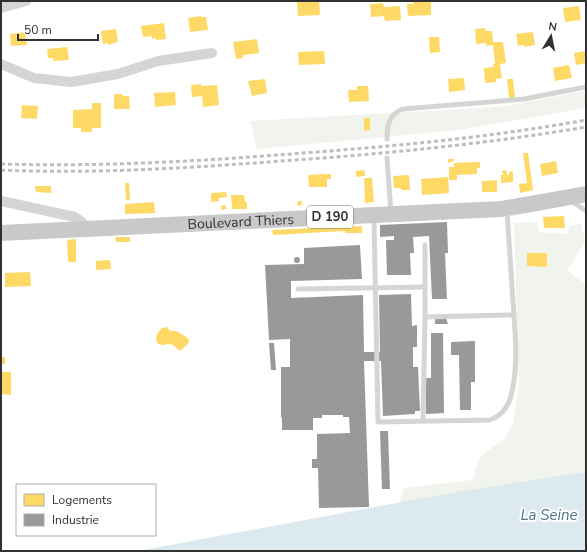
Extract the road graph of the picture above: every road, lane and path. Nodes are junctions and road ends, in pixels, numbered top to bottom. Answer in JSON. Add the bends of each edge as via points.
{"nodes":[{"id":1,"x":26,"y":1,"type":"edge"},
{"id":2,"x":1,"y":8,"type":"edge"},
{"id":3,"x":212,"y":53,"type":"dead end"},
{"id":4,"x":1,"y":64,"type":"edge"},
{"id":5,"x":586,"y":88,"type":"edge"},
{"id":6,"x":387,"y":139,"type":"dead end"},
{"id":7,"x":387,"y":158,"type":"dead end"},
{"id":8,"x":576,"y":196,"type":"edge"},
{"id":9,"x":1,"y":201,"type":"edge"},
{"id":10,"x":507,"y":208,"type":"junction"},
{"id":11,"x":586,"y":211,"type":"edge"},
{"id":12,"x":391,"y":214,"type":"junction"},
{"id":13,"x":374,"y":215,"type":"junction"},
{"id":14,"x":83,"y":229,"type":"junction"},
{"id":15,"x":1,"y":233,"type":"edge"},
{"id":16,"x":425,"y":245,"type":"dead end"},
{"id":17,"x":376,"y":287,"type":"junction"},
{"id":18,"x":425,"y":287,"type":"junction"},
{"id":19,"x":298,"y":289,"type":"dead end"},
{"id":20,"x":514,"y":315,"type":"junction"},
{"id":21,"x":425,"y":317,"type":"junction"},
{"id":22,"x":423,"y":421,"type":"junction"}],
"edges":[{"from":1,"to":2,"type":"street"},
{"from":3,"to":4,"type":"street","via":[[158,61],[118,74],[71,82],[34,78]]},
{"from":5,"to":6,"type":"lane","via":[[524,99],[403,109],[392,115],[387,129]]},
{"from":7,"to":12,"type":"lane"},
{"from":8,"to":10,"type":"main road","name":"Boulevard Thiers","number":"D 190"},
{"from":8,"to":11,"type":"lane"},
{"from":9,"to":14,"type":"street","via":[[75,217],[82,222]]},
{"from":10,"to":12,"type":"main road","name":"Boulevard Thiers","number":"D 190"},
{"from":10,"to":20,"type":"lane"},
{"from":12,"to":13,"type":"main road","name":"Boulevard Thiers","number":"D 190"},
{"from":13,"to":14,"type":"main road","name":"Boulevard Thiers","number":"D 190"},
{"from":13,"to":17,"type":"lane"},
{"from":14,"to":15,"type":"main road","name":"Boulevard Thiers","number":"D 190"},
{"from":16,"to":18,"type":"lane"},
{"from":17,"to":18,"type":"lane"},
{"from":17,"to":19,"type":"lane"},
{"from":17,"to":22,"type":"lane","via":[[378,422]]},
{"from":18,"to":21,"type":"lane"},
{"from":20,"to":21,"type":"lane"},
{"from":20,"to":22,"type":"lane","via":[[514,380],[506,408],[498,417],[490,420]]},
{"from":21,"to":22,"type":"lane"}]}
